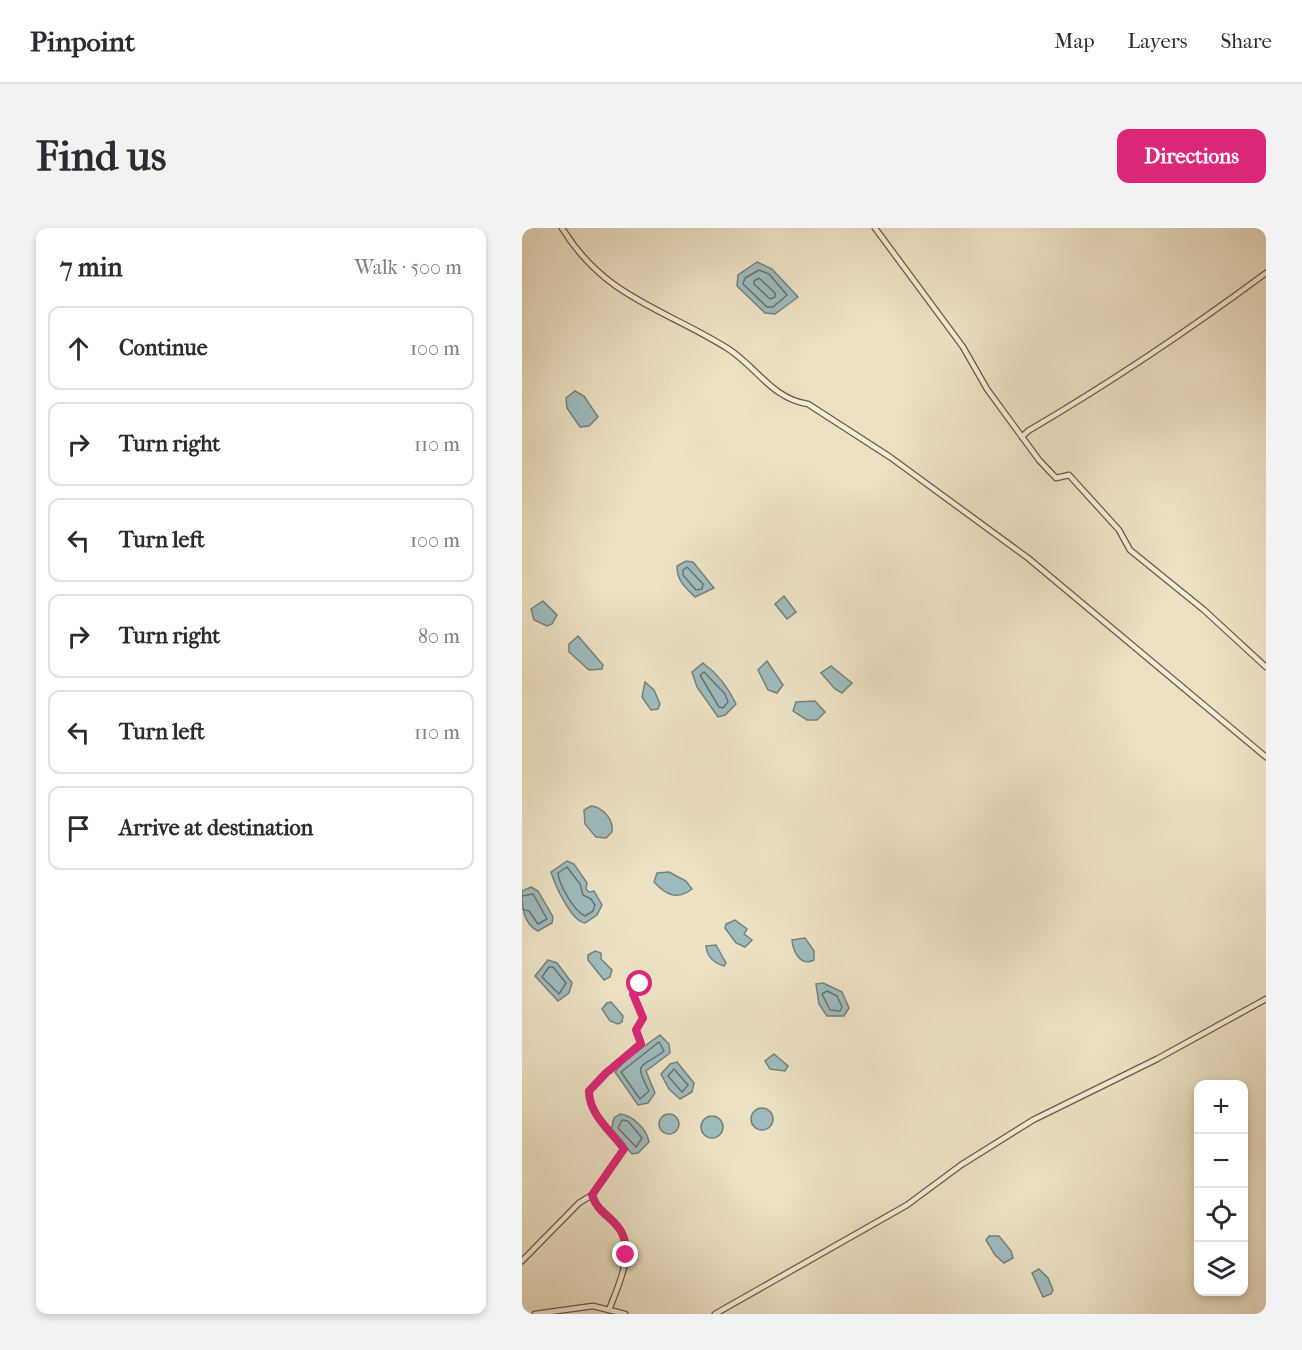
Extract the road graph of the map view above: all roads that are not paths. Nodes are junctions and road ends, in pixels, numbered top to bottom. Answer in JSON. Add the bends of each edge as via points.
{"nodes":[{"id":1,"x":562,"y":228,"type":"edge"},
{"id":2,"x":875,"y":228,"type":"edge"},
{"id":3,"x":1266,"y":273,"type":"edge"},
{"id":4,"x":1022,"y":437,"type":"junction"},
{"id":5,"x":1266,"y":667,"type":"edge"},
{"id":6,"x":1266,"y":757,"type":"edge"},
{"id":7,"x":644,"y":979,"type":"dead end"},
{"id":8,"x":1266,"y":999,"type":"edge"},
{"id":9,"x":592,"y":1195,"type":"junction"},
{"id":10,"x":522,"y":1261,"type":"edge"},
{"id":11,"x":609,"y":1310,"type":"junction"},
{"id":12,"x":535,"y":1314,"type":"edge"},
{"id":13,"x":625,"y":1314,"type":"edge"},
{"id":14,"x":715,"y":1314,"type":"edge"}],
"edges":[{"from":1,"to":6,"type":"street","via":[[596,271],[625,294],[728,348],[780,395],[808,404],[890,457],[1029,558]]},
{"from":2,"to":4,"type":"street","via":[[963,347],[987,390]]},
{"from":3,"to":4,"type":"street","via":[[1099,389]]},
{"from":4,"to":5,"type":"street","via":[[1056,478],[1069,475],[1119,530],[1130,550]]},
{"from":7,"to":9,"type":"street","via":[[633,992],[643,1018],[636,1030],[641,1044],[589,1091],[592,1106],[624,1149]]},
{"from":8,"to":14,"type":"street","via":[[1157,1059],[1033,1120],[907,1205]]},
{"from":9,"to":10,"type":"street","via":[[579,1203]]},
{"from":9,"to":11,"type":"street","via":[[594,1203],[623,1232],[626,1248],[623,1272]]},
{"from":11,"to":12,"type":"street","via":[[593,1306]]},
{"from":11,"to":13,"type":"street"}]}
